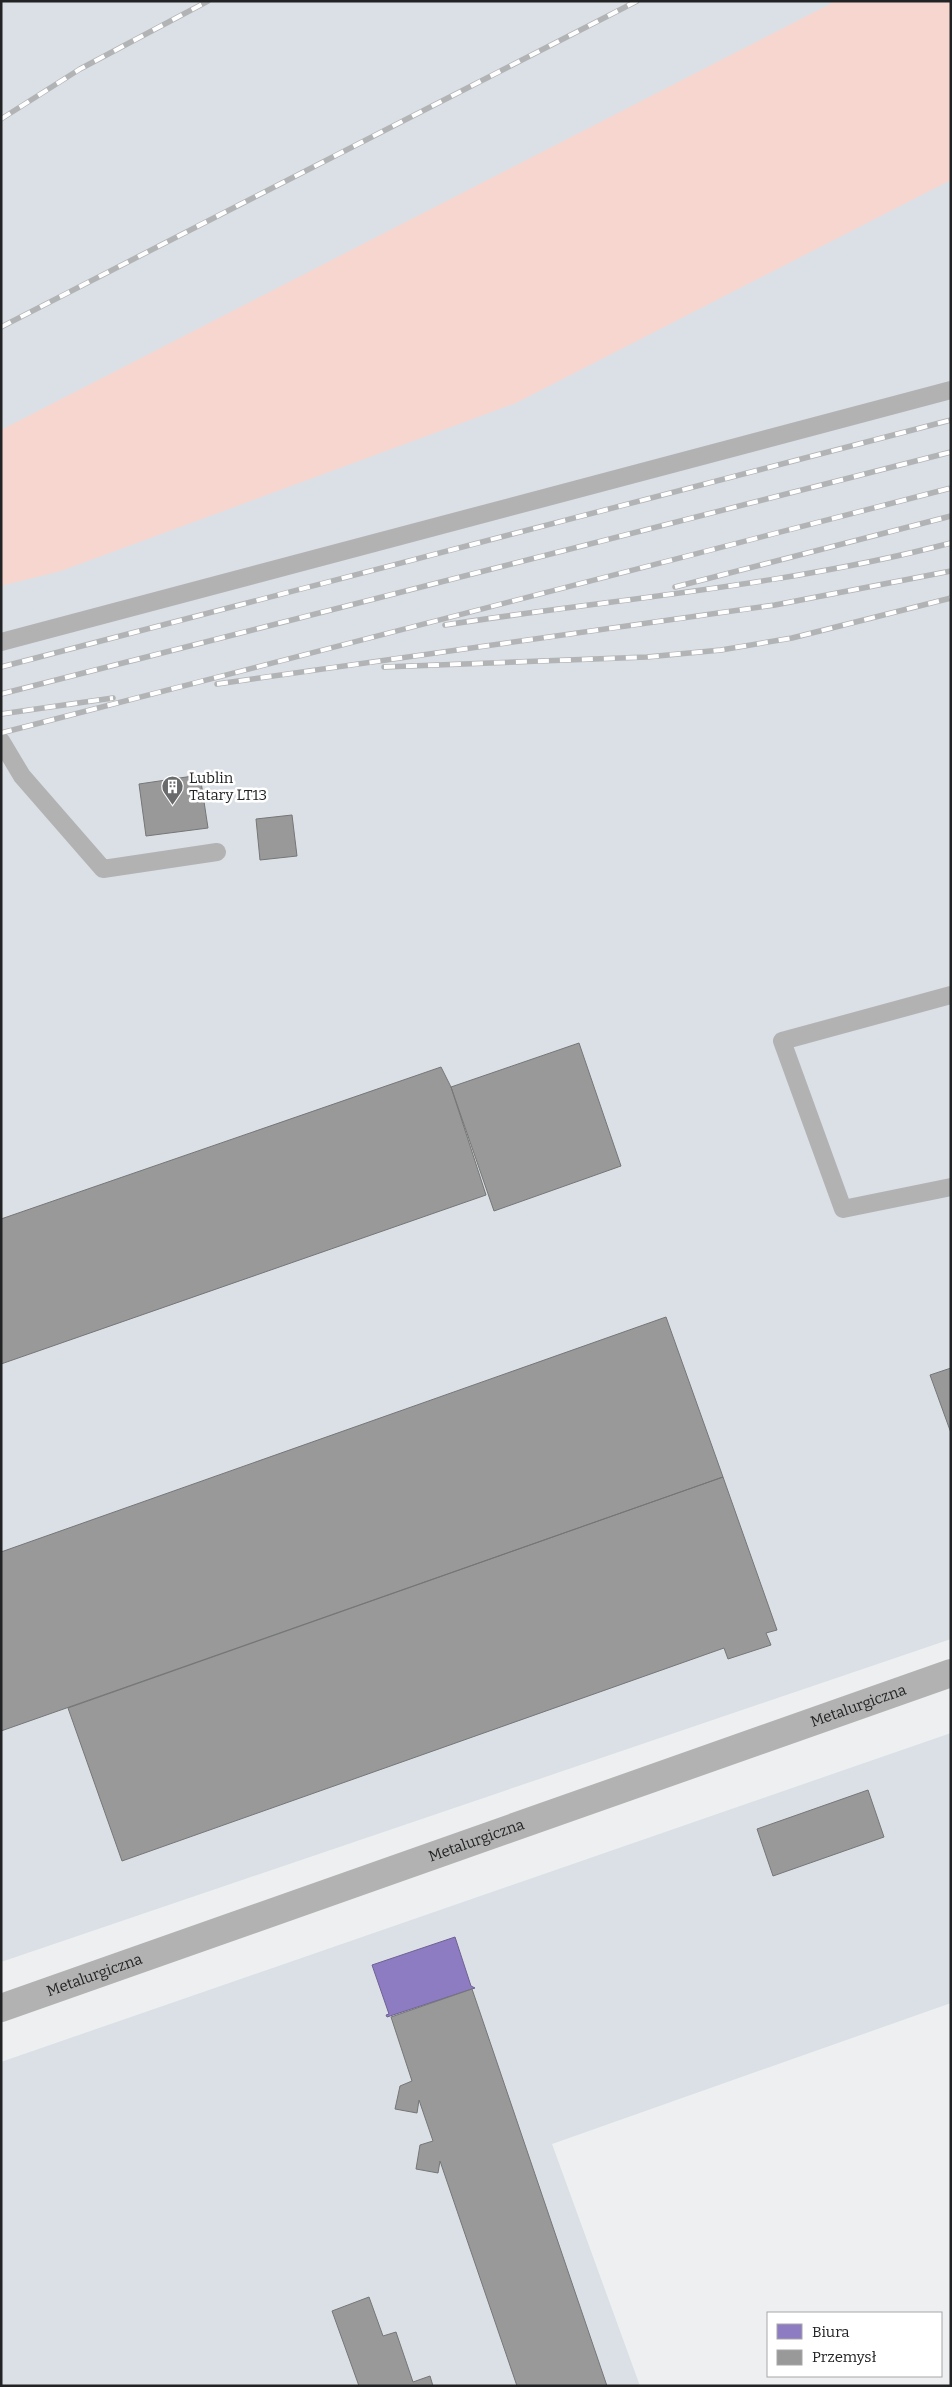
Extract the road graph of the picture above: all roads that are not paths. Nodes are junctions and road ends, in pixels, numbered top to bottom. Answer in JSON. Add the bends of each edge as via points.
{"nodes":[{"id":1,"x":951,"y":390,"type":"edge"},
{"id":2,"x":1,"y":642,"type":"edge"},
{"id":3,"x":1,"y":741,"type":"edge"},
{"id":4,"x":217,"y":852,"type":"dead end"},
{"id":5,"x":951,"y":995,"type":"edge"},
{"id":6,"x":951,"y":1187,"type":"edge"},
{"id":7,"x":951,"y":1673,"type":"edge"},
{"id":8,"x":1,"y":2008,"type":"edge"}],
"edges":[{"from":1,"to":2,"type":"lane"},
{"from":3,"to":4,"type":"lane","via":[[22,776],[103,868]]},
{"from":5,"to":6,"type":"lane","via":[[782,1041],[843,1209]]},
{"from":7,"to":8,"type":"street","name":"Metalurgiczna"}]}
